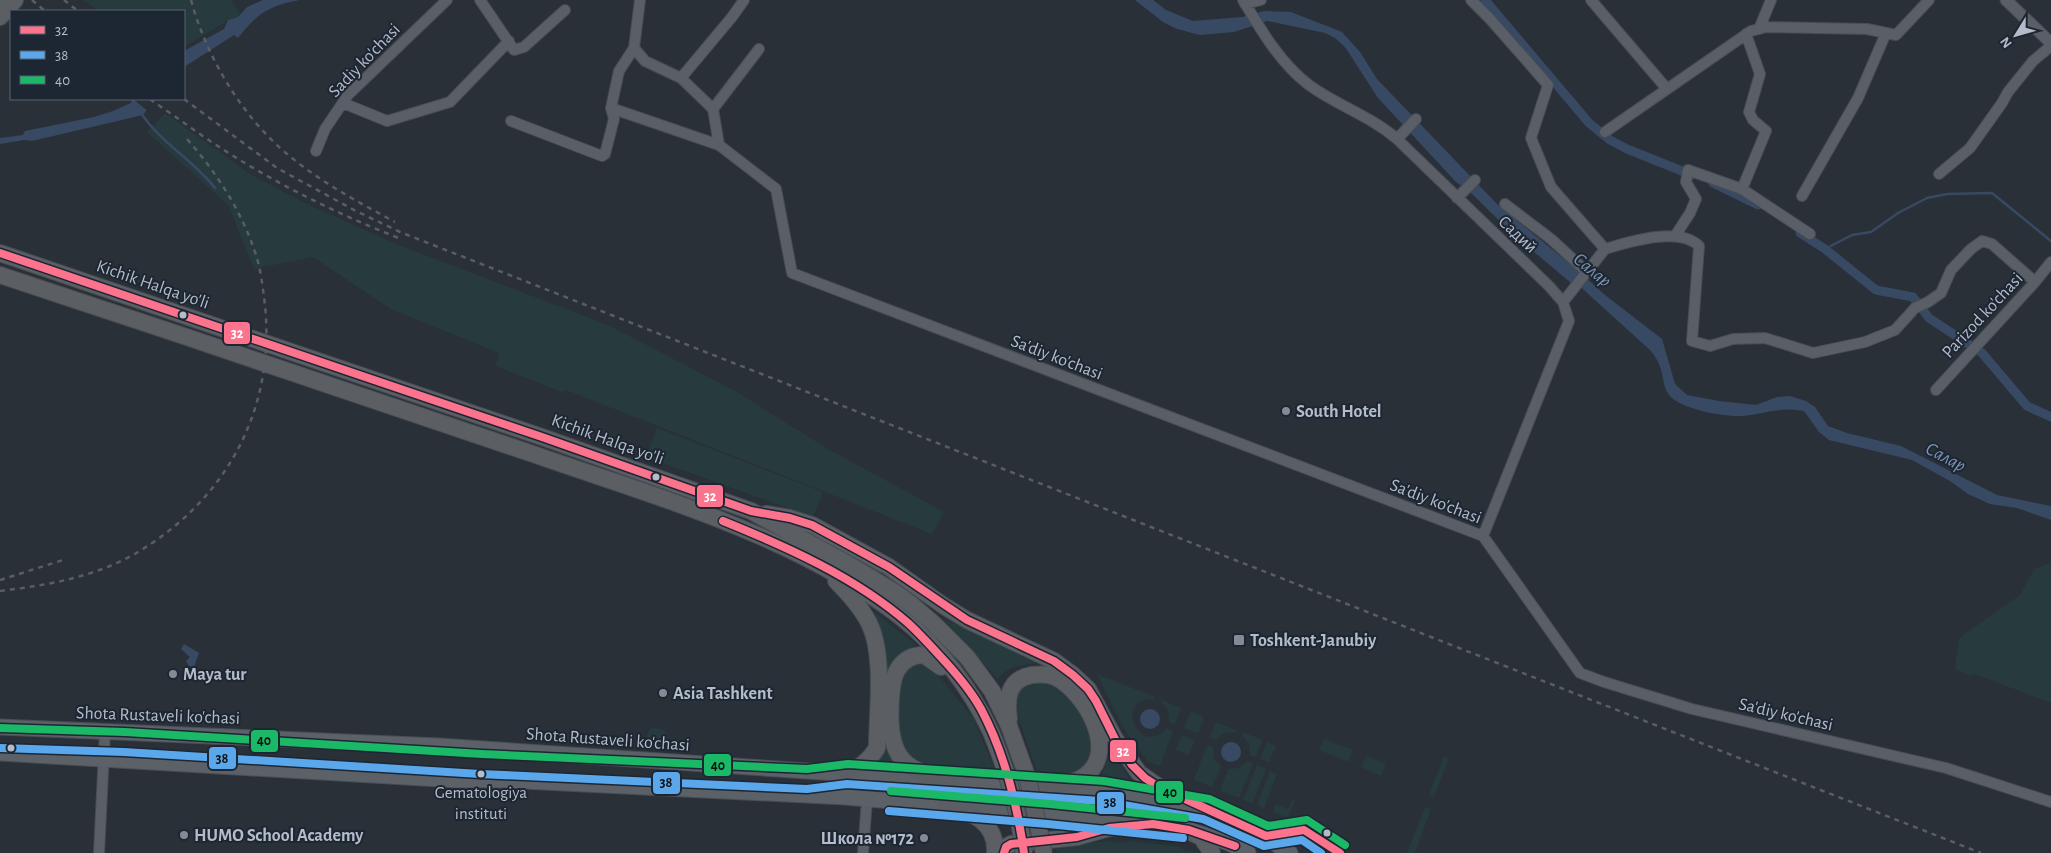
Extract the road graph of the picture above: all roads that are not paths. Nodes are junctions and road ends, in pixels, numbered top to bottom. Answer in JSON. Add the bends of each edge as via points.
{"nodes":[{"id":1,"x":15,"y":0,"type":"edge"},
{"id":2,"x":447,"y":0,"type":"edge"},
{"id":3,"x":480,"y":0,"type":"edge"},
{"id":4,"x":640,"y":0,"type":"edge"},
{"id":5,"x":744,"y":0,"type":"edge"},
{"id":6,"x":1261,"y":0,"type":"edge"},
{"id":7,"x":1471,"y":0,"type":"edge"},
{"id":8,"x":1591,"y":0,"type":"edge"},
{"id":9,"x":1771,"y":0,"type":"edge"},
{"id":10,"x":1929,"y":0,"type":"edge"},
{"id":11,"x":2006,"y":0,"type":"edge"},
{"id":12,"x":1246,"y":5,"type":"edge"},
{"id":13,"x":565,"y":10,"type":"dead end"},
{"id":14,"x":0,"y":18,"type":"edge"},
{"id":15,"x":1759,"y":29,"type":"junction"},
{"id":16,"x":1886,"y":33,"type":"junction"},
{"id":17,"x":1746,"y":34,"type":"junction"},
{"id":18,"x":509,"y":42,"type":"junction"},
{"id":19,"x":2051,"y":44,"type":"edge"},
{"id":20,"x":634,"y":48,"type":"junction"},
{"id":21,"x":759,"y":48,"type":"dead end"},
{"id":22,"x":681,"y":78,"type":"junction"},
{"id":23,"x":1667,"y":89,"type":"junction"},
{"id":24,"x":343,"y":103,"type":"junction"},
{"id":25,"x":611,"y":108,"type":"junction"},
{"id":26,"x":713,"y":109,"type":"junction"},
{"id":27,"x":1416,"y":119,"type":"dead end"},
{"id":28,"x":511,"y":121,"type":"dead end"},
{"id":29,"x":1605,"y":132,"type":"dead end"},
{"id":30,"x":1397,"y":138,"type":"junction"},
{"id":31,"x":719,"y":145,"type":"junction"},
{"id":32,"x":316,"y":151,"type":"dead end"},
{"id":33,"x":1939,"y":174,"type":"dead end"},
{"id":34,"x":1474,"y":180,"type":"dead end"},
{"id":35,"x":1742,"y":189,"type":"junction"},
{"id":36,"x":1802,"y":196,"type":"dead end"},
{"id":37,"x":1457,"y":198,"type":"junction"},
{"id":38,"x":1505,"y":204,"type":"dead end"},
{"id":39,"x":1810,"y":234,"type":"dead end"},
{"id":40,"x":1675,"y":236,"type":"junction"},
{"id":41,"x":1604,"y":249,"type":"junction"},
{"id":42,"x":0,"y":254,"type":"edge"},
{"id":43,"x":2051,"y":262,"type":"edge"},
{"id":44,"x":1586,"y":273,"type":"junction"},
{"id":45,"x":0,"y":275,"type":"edge"},
{"id":46,"x":2035,"y":282,"type":"junction"},
{"id":47,"x":1563,"y":302,"type":"junction"},
{"id":48,"x":164,"y":309,"type":"junction"},
{"id":49,"x":158,"y":327,"type":"junction"},
{"id":50,"x":1936,"y":390,"type":"dead end"},
{"id":51,"x":542,"y":437,"type":"junction"},
{"id":52,"x":536,"y":455,"type":"junction"},
{"id":53,"x":751,"y":511,"type":"junction"},
{"id":54,"x":1483,"y":536,"type":"junction"},
{"id":55,"x":822,"y":566,"type":"junction"},
{"id":56,"x":970,"y":691,"type":"junction"},
{"id":57,"x":1009,"y":726,"type":"junction"},
{"id":58,"x":0,"y":727,"type":"edge"},
{"id":59,"x":105,"y":732,"type":"junction"},
{"id":60,"x":0,"y":753,"type":"edge"},
{"id":61,"x":104,"y":759,"type":"junction"},
{"id":62,"x":847,"y":774,"type":"junction"},
{"id":63,"x":952,"y":780,"type":"junction"},
{"id":64,"x":1042,"y":786,"type":"junction"},
{"id":65,"x":867,"y":799,"type":"junction"},
{"id":66,"x":2051,"y":802,"type":"edge"},
{"id":67,"x":946,"y":805,"type":"junction"},
{"id":68,"x":1206,"y":809,"type":"junction"},
{"id":69,"x":1153,"y":824,"type":"junction"},
{"id":70,"x":1182,"y":828,"type":"junction"},
{"id":71,"x":100,"y":853,"type":"edge"},
{"id":72,"x":863,"y":853,"type":"edge"},
{"id":73,"x":995,"y":853,"type":"edge"},
{"id":74,"x":1004,"y":853,"type":"edge"},
{"id":75,"x":1024,"y":853,"type":"edge"},
{"id":76,"x":1044,"y":853,"type":"edge"},
{"id":77,"x":1212,"y":853,"type":"edge"},
{"id":78,"x":1248,"y":853,"type":"edge"},
{"id":79,"x":1290,"y":853,"type":"edge"}],
"edges":[{"from":1,"to":14,"type":"highway"},
{"from":2,"to":24,"type":"street","name":"Sadiy ko'chasi"},
{"from":3,"to":18,"type":"street"},
{"from":4,"to":20,"type":"street"},
{"from":5,"to":22,"type":"street"},
{"from":6,"to":12,"type":"street"},
{"from":7,"to":41,"type":"street","via":[[1548,85],[1531,138],[1551,187]]},
{"from":8,"to":23,"type":"street"},
{"from":9,"to":15,"type":"street"},
{"from":10,"to":16,"type":"street","via":[[1896,34]]},
{"from":11,"to":19,"type":"street"},
{"from":12,"to":30,"type":"street","name":"Садий","via":[[1286,65],[1310,85],[1381,125]]},
{"from":13,"to":18,"type":"street","via":[[524,46],[514,50]]},
{"from":15,"to":16,"type":"street","via":[[1834,27]]},
{"from":15,"to":17,"type":"street"},
{"from":16,"to":36,"type":"street","via":[[1858,98]]},
{"from":17,"to":23,"type":"street"},
{"from":17,"to":35,"type":"street","via":[[1760,74],[1749,112],[1766,131]]},
{"from":18,"to":24,"type":"street","via":[[450,102],[387,121]]},
{"from":19,"to":33,"type":"street","via":[[2008,92],[1970,148]]},
{"from":20,"to":22,"type":"street","via":[[645,61]]},
{"from":20,"to":25,"type":"street","via":[[619,70]]},
{"from":21,"to":26,"type":"street"},
{"from":22,"to":26,"type":"street"},
{"from":23,"to":29,"type":"street"},
{"from":24,"to":32,"type":"street","name":"Sadiy ko'chasi","via":[[325,129]]},
{"from":25,"to":28,"type":"street","via":[[614,119],[602,156]]},
{"from":25,"to":31,"type":"street"},
{"from":26,"to":31,"type":"street"},
{"from":27,"to":30,"type":"street"},
{"from":30,"to":37,"type":"street","name":"Садий"},
{"from":31,"to":54,"type":"street","name":"Sa'diy ko'chasi","via":[[776,189],[792,272]]},
{"from":34,"to":37,"type":"street"},
{"from":35,"to":39,"type":"street"},
{"from":35,"to":40,"type":"street","via":[[1688,170],[1686,182],[1696,199]]},
{"from":37,"to":47,"type":"street","name":"Садий"},
{"from":38,"to":44,"type":"street","via":[[1551,239]]},
{"from":40,"to":41,"type":"street","via":[[1639,239]]},
{"from":40,"to":46,"type":"street","via":[[1692,239],[1699,246],[1692,341],[1710,346],[1733,339],[1765,338],[1813,353],[1866,342],[1895,330],[1915,308],[1941,293],[1951,270],[1982,241],[1992,244]]},
{"from":41,"to":44,"type":"street"},
{"from":42,"to":48,"type":"highway","name":"Kichik Halqa yo'li"},
{"from":43,"to":46,"type":"street","name":"Parizod ko'chasi"},
{"from":44,"to":47,"type":"street"},
{"from":45,"to":49,"type":"highway"},
{"from":46,"to":50,"type":"street","name":"Parizod ko'chasi"},
{"from":47,"to":54,"type":"street","via":[[1569,321]]},
{"from":48,"to":49,"type":"highway"},
{"from":48,"to":51,"type":"highway","name":"Kichik Halqa yo'li"},
{"from":49,"to":52,"type":"highway"},
{"from":51,"to":52,"type":"highway"},
{"from":51,"to":53,"type":"highway","name":"Kichik Halqa yo'li"},
{"from":52,"to":55,"type":"highway","via":[[725,522]]},
{"from":53,"to":57,"type":"highway","name":"Kichik Halqa yo'li","via":[[850,565],[912,606],[978,671]]},
{"from":53,"to":68,"type":"highway","via":[[812,525],[889,567],[968,620],[1054,661],[1088,689],[1115,739],[1139,773],[1159,787]]},
{"from":54,"to":66,"type":"street","name":"Sa'diy ko'chasi","via":[[1580,673],[1692,708],[1946,768]]},
{"from":55,"to":56,"type":"highway","via":[[903,619]]},
{"from":55,"to":62,"type":"highway","via":[[866,618],[878,656],[877,748],[861,767]]},
{"from":56,"to":63,"type":"highway","via":[[924,655],[910,657],[894,678],[891,724],[896,751],[910,766]]},
{"from":56,"to":75,"type":"highway","bridge":true,"via":[[992,732],[1010,783]]},
{"from":57,"to":64,"type":"highway","via":[[1009,691],[1018,680],[1038,674],[1055,677],[1066,685],[1091,716],[1099,742],[1096,765],[1076,781]]},
{"from":57,"to":76,"type":"highway","name":"Kichik Halqa yo'li","bridge":true,"via":[[1028,779]]},
{"from":58,"to":59,"type":"main road","name":"Shota Rustaveli ko'chasi"},
{"from":59,"to":61,"type":"street"},
{"from":59,"to":62,"type":"main road","name":"Shota Rustaveli ko'chasi","via":[[448,747]]},
{"from":60,"to":61,"type":"main road"},
{"from":61,"to":65,"type":"main road","via":[[456,780]]},
{"from":61,"to":71,"type":"street"},
{"from":62,"to":63,"type":"main road","name":"Shota Rustaveli ko'chasi"},
{"from":63,"to":64,"type":"main road","name":"Shota Rustaveli ko'chasi"},
{"from":64,"to":68,"type":"main road","name":"Shota Rustaveli ko'chasi","via":[[1111,792]]},
{"from":65,"to":67,"type":"main road"},
{"from":65,"to":72,"type":"street"},
{"from":67,"to":69,"type":"main road"},
{"from":67,"to":73,"type":"highway","via":[[973,814],[985,822],[993,836]]},
{"from":68,"to":79,"type":"main road","name":"Shota Rustaveli ko'chasi","via":[[1246,826]]},
{"from":69,"to":70,"type":"main road"},
{"from":69,"to":74,"type":"highway","via":[[1011,844]]},
{"from":70,"to":77,"type":"highway","via":[[1201,837]]},
{"from":70,"to":78,"type":"main road","via":[[1229,843]]}]}
